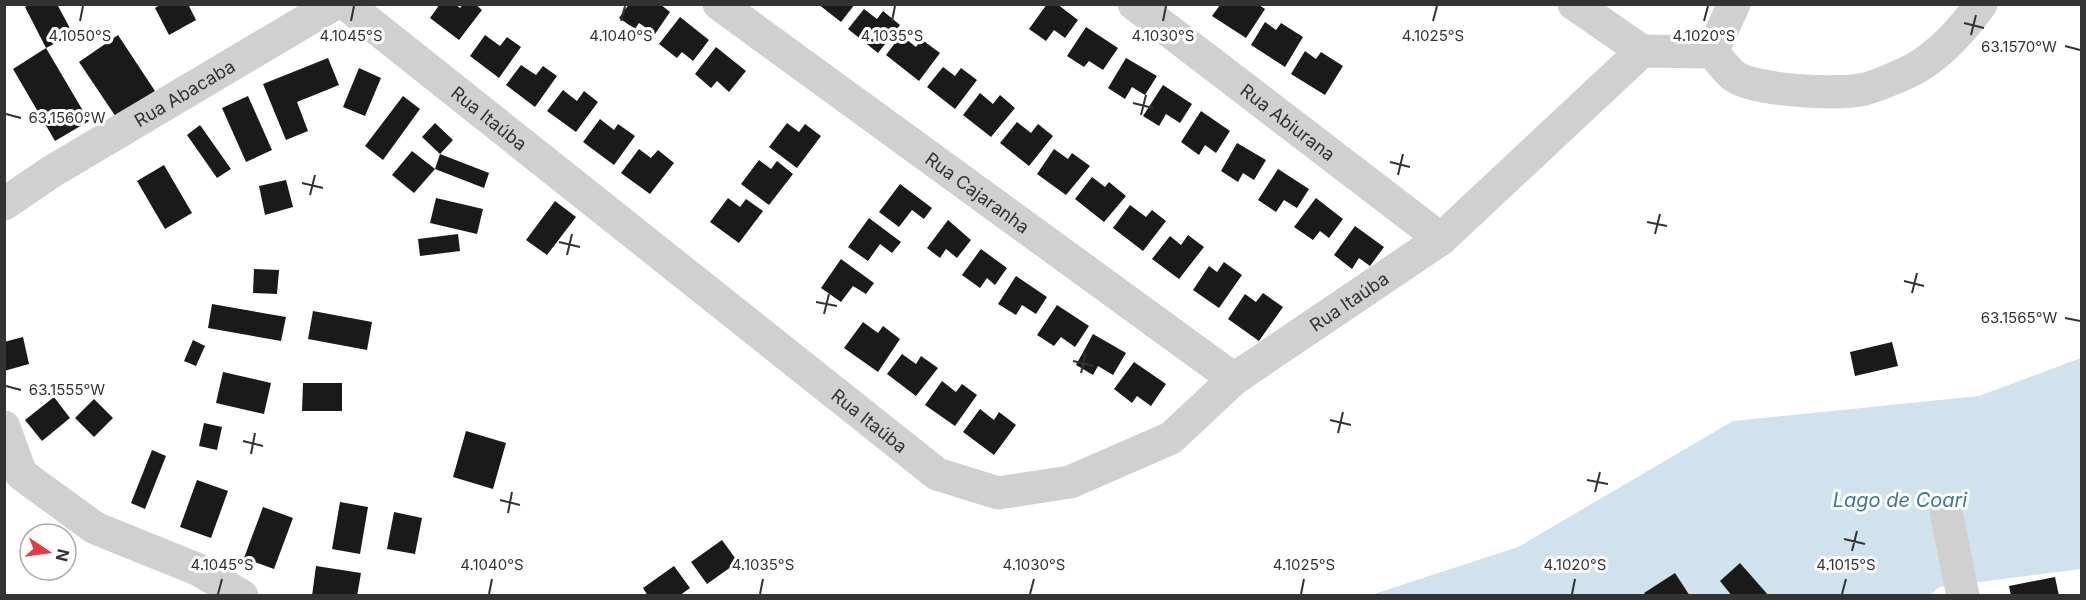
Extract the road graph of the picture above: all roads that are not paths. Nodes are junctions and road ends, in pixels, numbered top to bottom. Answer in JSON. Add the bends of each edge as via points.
{"nodes":[{"id":1,"x":334,"y":4,"type":"edge"},
{"id":2,"x":346,"y":4,"type":"edge"},
{"id":3,"x":719,"y":4,"type":"edge"},
{"id":4,"x":1134,"y":4,"type":"edge"},
{"id":5,"x":1574,"y":4,"type":"edge"},
{"id":6,"x":1734,"y":4,"type":"edge"},
{"id":7,"x":1982,"y":4,"type":"edge"},
{"id":8,"x":1642,"y":51,"type":"junction"},
{"id":9,"x":1712,"y":52,"type":"junction"},
{"id":10,"x":4,"y":204,"type":"edge"},
{"id":11,"x":1440,"y":238,"type":"junction"},
{"id":12,"x":1234,"y":378,"type":"junction"},
{"id":13,"x":4,"y":427,"type":"edge"},
{"id":14,"x":1946,"y":512,"type":"dead end"},
{"id":15,"x":242,"y":596,"type":"edge"},
{"id":16,"x":1963,"y":596,"type":"edge"}],
"edges":[{"from":1,"to":10,"type":"street","name":"Rua Abacaba","via":[[51,172]]},
{"from":2,"to":12,"type":"street","name":"Rua Itaúba","via":[[937,474],[998,493],[1070,482],[1172,438]]},
{"from":3,"to":12,"type":"street","name":"Rua Cajaranha"},
{"from":4,"to":11,"type":"street","name":"Rua Abiurana"},
{"from":5,"to":8,"type":"street"},
{"from":6,"to":9,"type":"street"},
{"from":7,"to":9,"type":"street","via":[[1942,50],[1915,69],[1864,89],[1804,91],[1754,83],[1734,76]]},
{"from":8,"to":9,"type":"street"},
{"from":8,"to":11,"type":"street","name":"Rua Itaúba"},
{"from":11,"to":12,"type":"street","name":"Rua Itaúba"},
{"from":13,"to":15,"type":"street","via":[[21,474],[96,528],[200,570]]},
{"from":14,"to":16,"type":"street"}]}
